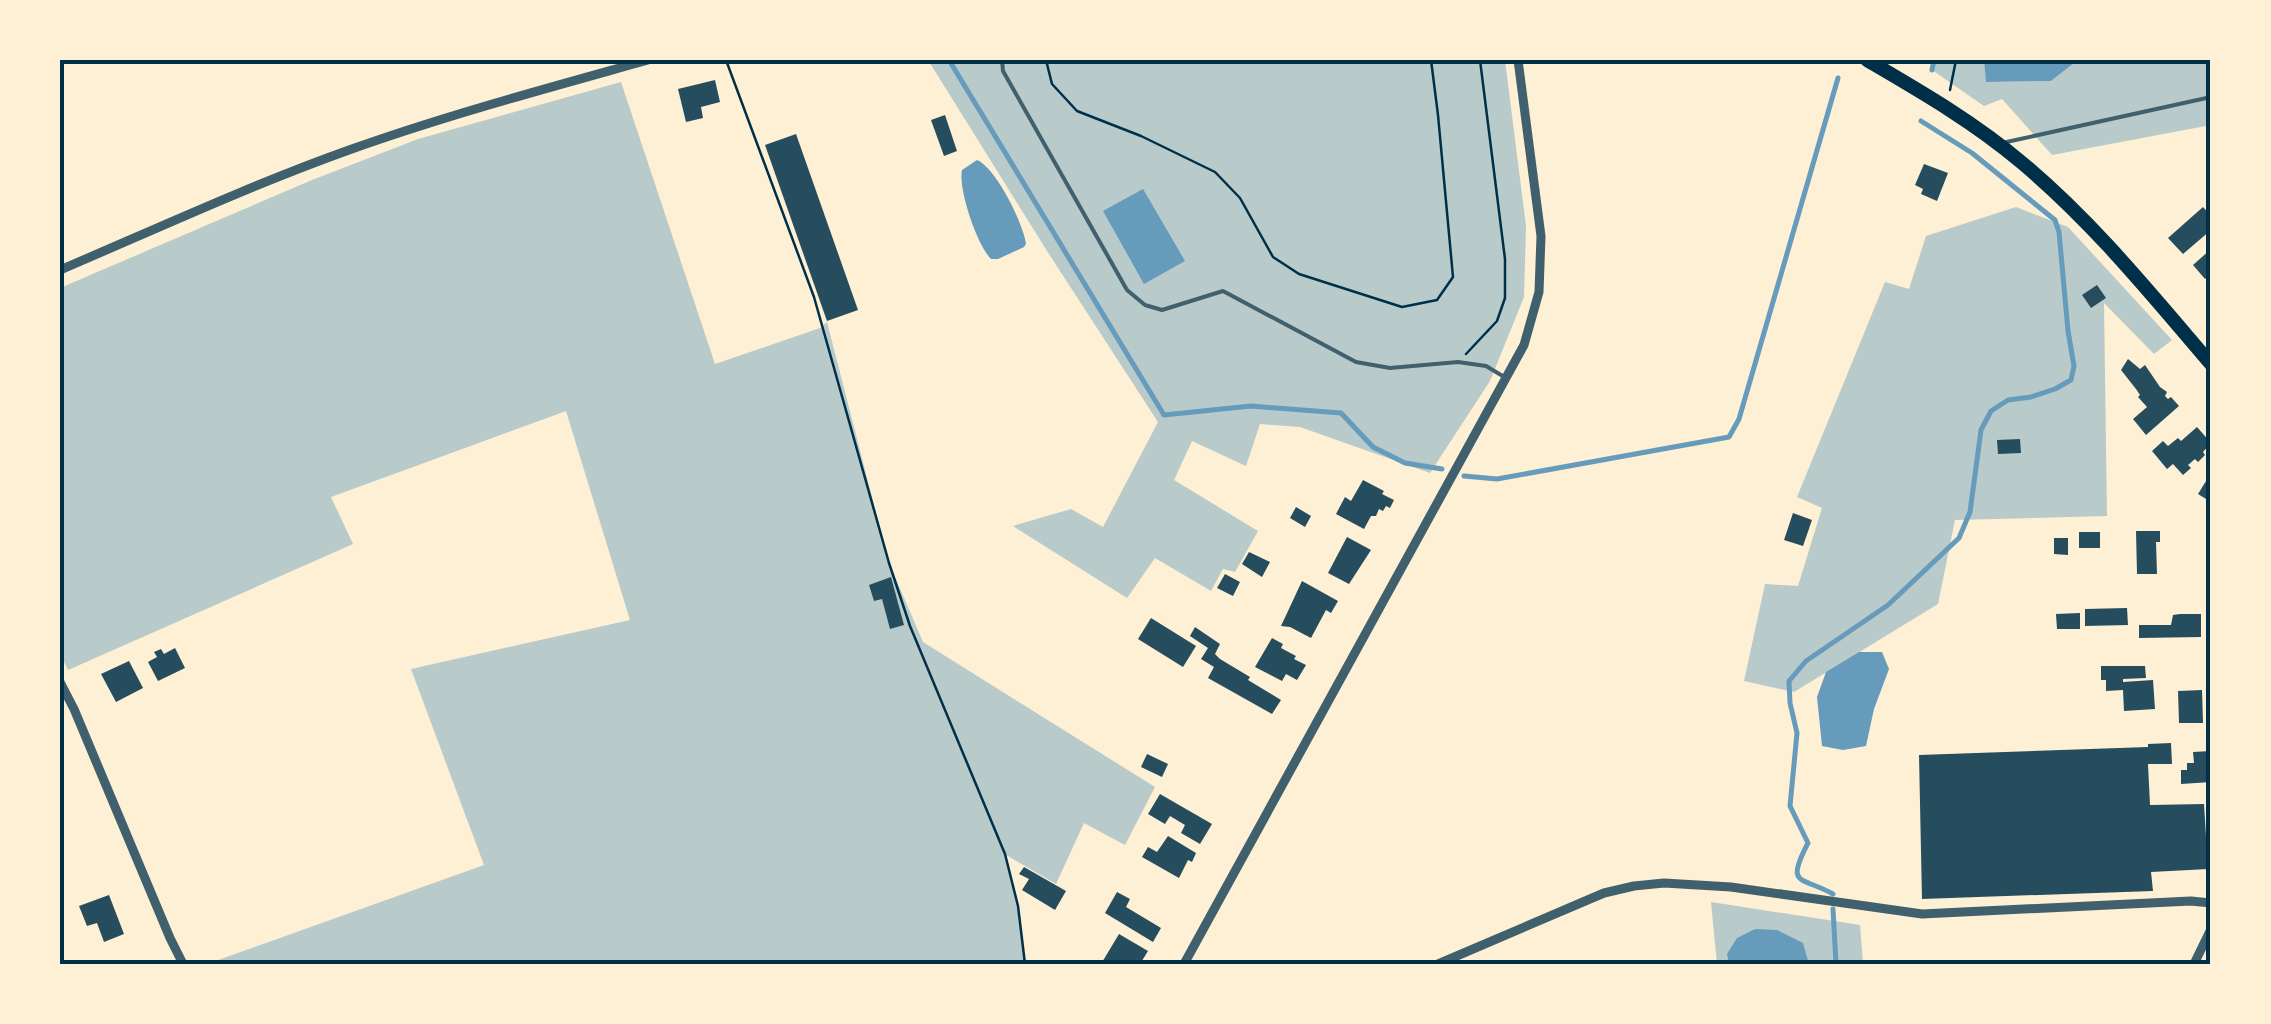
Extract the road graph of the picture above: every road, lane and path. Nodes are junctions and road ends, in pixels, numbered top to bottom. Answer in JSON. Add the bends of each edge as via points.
{"nodes":[{"id":1,"x":648,"y":60,"type":"edge"},
{"id":2,"x":726,"y":60,"type":"edge"},
{"id":3,"x":1002,"y":60,"type":"edge"},
{"id":4,"x":1046,"y":60,"type":"edge"},
{"id":5,"x":1431,"y":60,"type":"edge"},
{"id":6,"x":1480,"y":60,"type":"edge"},
{"id":7,"x":1518,"y":60,"type":"edge"},
{"id":8,"x":1867,"y":60,"type":"edge"},
{"id":9,"x":1956,"y":60,"type":"edge"},
{"id":10,"x":1950,"y":90,"type":"dead end"},
{"id":11,"x":2211,"y":96,"type":"edge"},
{"id":12,"x":1998,"y":144,"type":"junction"},
{"id":13,"x":60,"y":270,"type":"edge"},
{"id":14,"x":1458,"y":362,"type":"junction"},
{"id":15,"x":2211,"y":364,"type":"edge"},
{"id":16,"x":1506,"y":378,"type":"junction"},
{"id":17,"x":60,"y":682,"type":"edge"},
{"id":18,"x":2211,"y":903,"type":"edge"},
{"id":19,"x":2211,"y":929,"type":"edge"},
{"id":20,"x":183,"y":964,"type":"edge"},
{"id":21,"x":1025,"y":964,"type":"edge"},
{"id":22,"x":1184,"y":964,"type":"edge"},
{"id":23,"x":1438,"y":964,"type":"edge"},
{"id":24,"x":2194,"y":964,"type":"edge"}],
"edges":[{"from":1,"to":13,"type":"street","via":[[346,151]]},
{"from":2,"to":21,"type":"path","via":[[814,296],[910,626],[1006,854]]},
{"from":3,"to":14,"type":"lane","via":[[1127,290],[1144,305],[1162,310],[1223,291],[1356,362],[1390,368]]},
{"from":4,"to":5,"type":"path","via":[[1052,84],[1078,110],[1215,172],[1240,198],[1272,257],[1299,274],[1402,307],[1438,300],[1453,277]]},
{"from":6,"to":14,"type":"path","via":[[1504,298],[1496,321]]},
{"from":7,"to":16,"type":"street","via":[[1541,236],[1533,319]]},
{"from":8,"to":12,"type":"main road"},
{"from":9,"to":10,"type":"path"},
{"from":11,"to":12,"type":"lane"},
{"from":12,"to":15,"type":"main road","via":[[2099,233]]},
{"from":14,"to":16,"type":"lane","via":[[1486,366]]},
{"from":16,"to":22,"type":"street"},
{"from":17,"to":20,"type":"street"},
{"from":18,"to":23,"type":"street","via":[[1922,914],[1664,883],[1604,893]]},
{"from":19,"to":24,"type":"street"}]}
